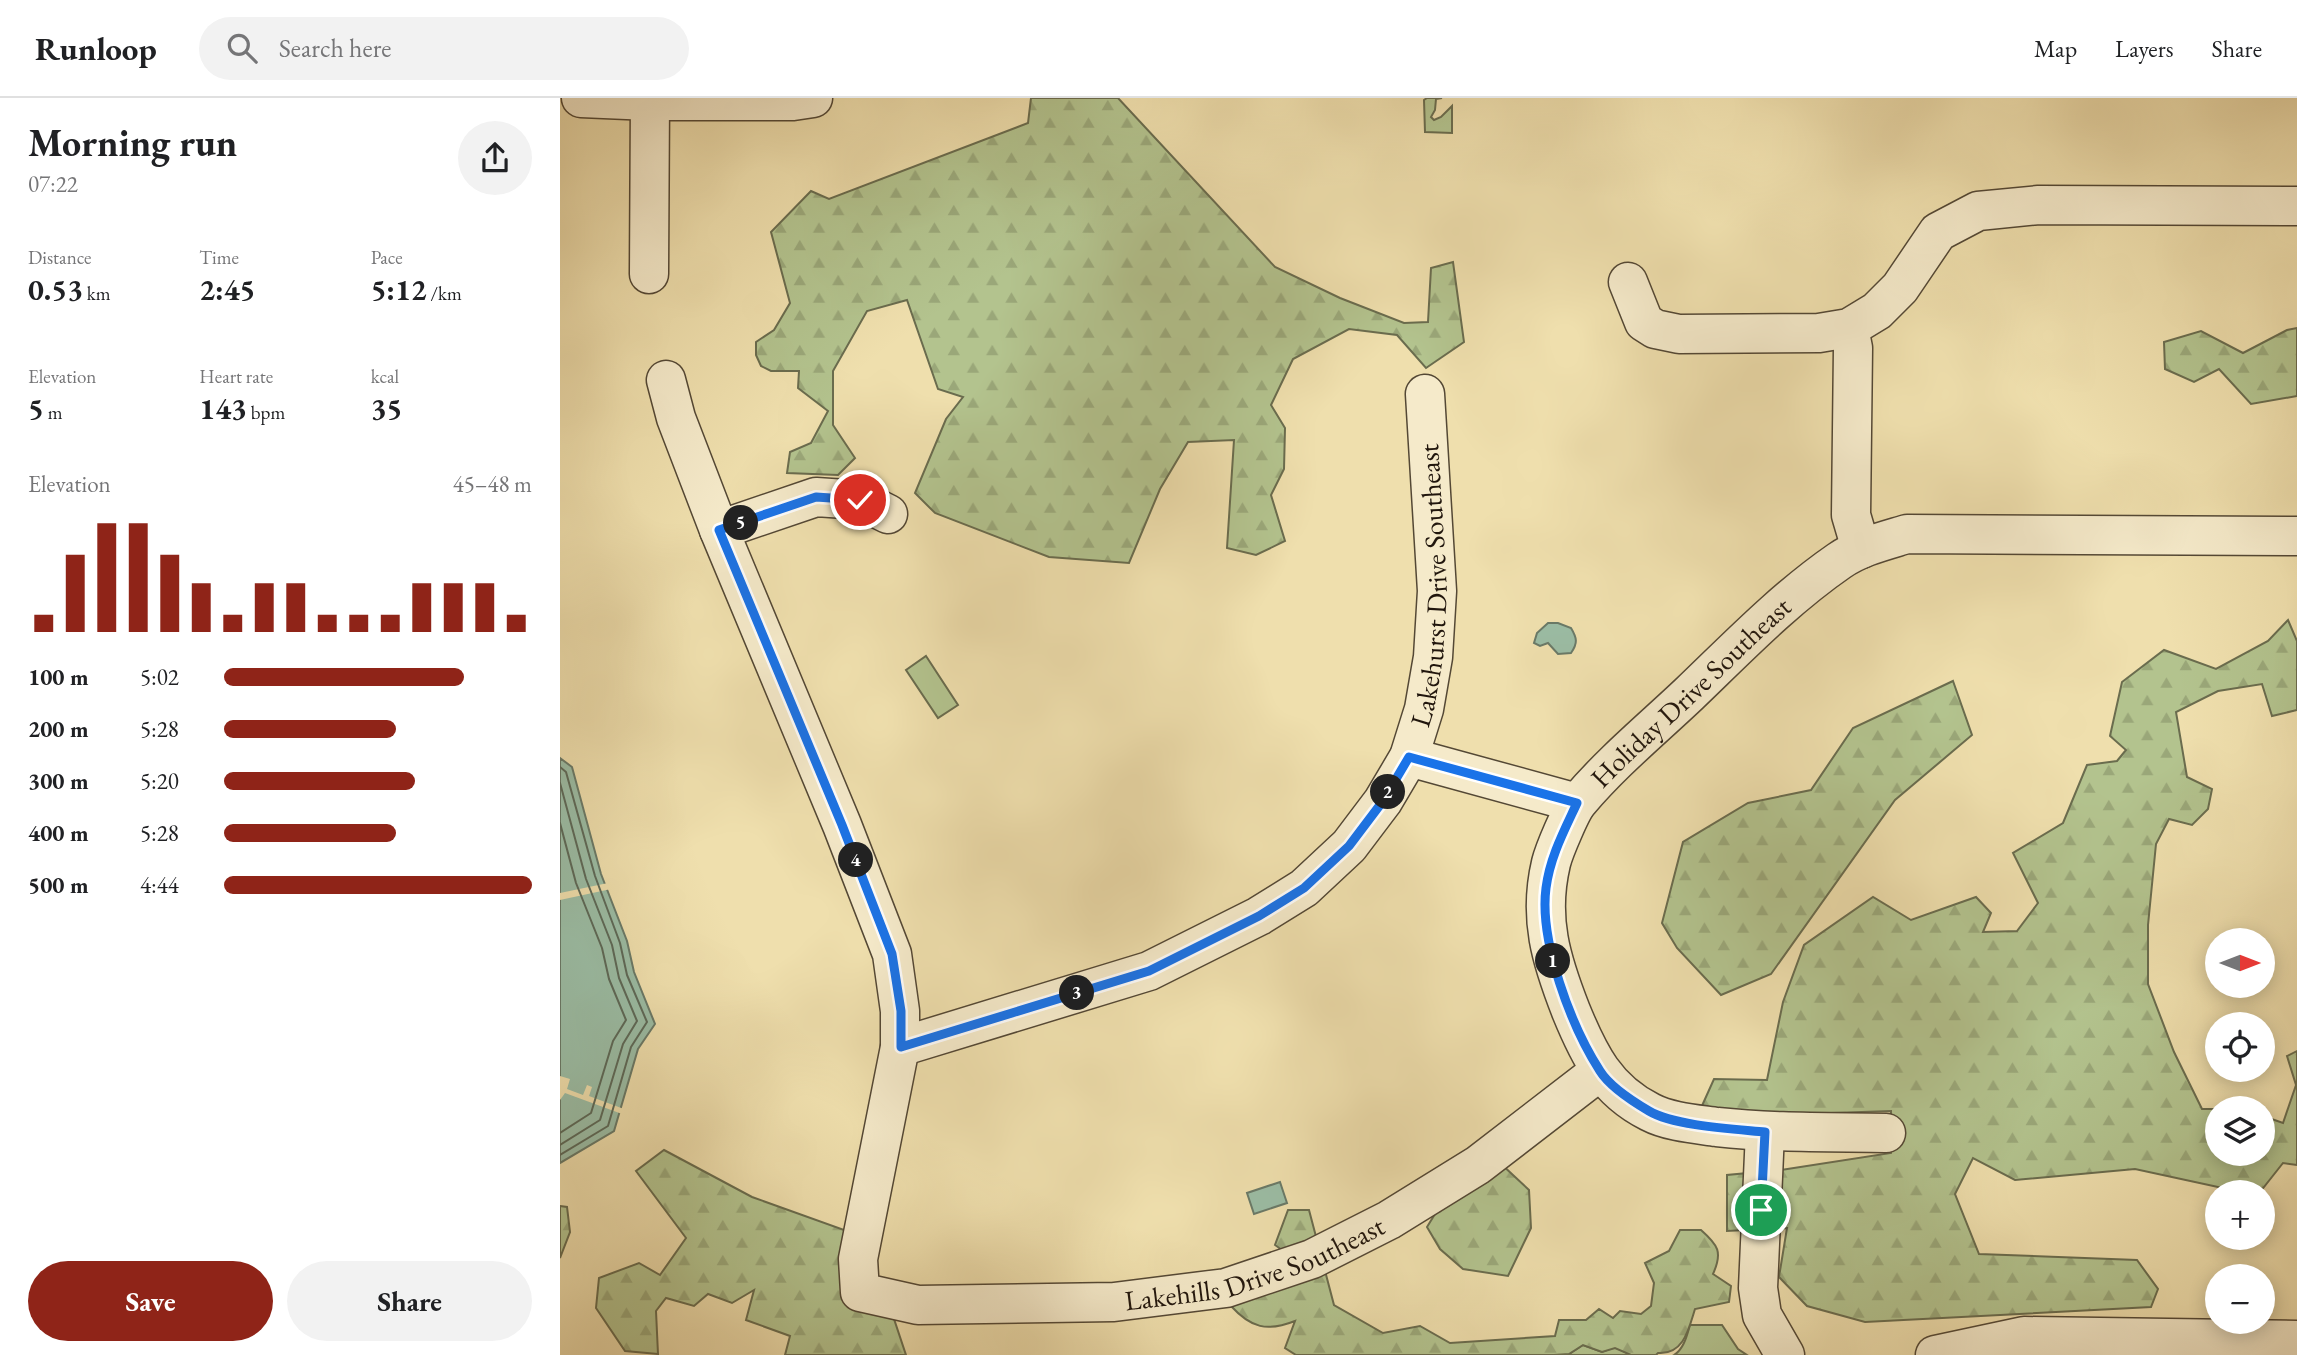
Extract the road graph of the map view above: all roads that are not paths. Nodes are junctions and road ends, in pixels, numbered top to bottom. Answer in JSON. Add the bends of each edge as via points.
{"nodes":[{"id":1,"x":581,"y":98,"type":"edge"},
{"id":2,"x":814,"y":98,"type":"edge"},
{"id":3,"x":650,"y":100,"type":"edge"},
{"id":4,"x":2297,"y":206,"type":"edge"},
{"id":5,"x":649,"y":274,"type":"dead end"},
{"id":6,"x":1628,"y":282,"type":"dead end"},
{"id":7,"x":1849,"y":328,"type":"junction"},
{"id":8,"x":666,"y":380,"type":"dead end"},
{"id":9,"x":1425,"y":394,"type":"dead end"},
{"id":10,"x":888,"y":514,"type":"dead end"},
{"id":11,"x":719,"y":530,"type":"junction"},
{"id":12,"x":2297,"y":536,"type":"edge"},
{"id":13,"x":1861,"y":549,"type":"junction"},
{"id":14,"x":1409,"y":757,"type":"junction"},
{"id":15,"x":1577,"y":803,"type":"junction"},
{"id":16,"x":901,"y":1047,"type":"junction"},
{"id":17,"x":1600,"y":1071,"type":"junction"},
{"id":18,"x":1765,"y":1132,"type":"junction"},
{"id":19,"x":1886,"y":1132,"type":"dead end"},
{"id":20,"x":2297,"y":1340,"type":"edge"},
{"id":21,"x":1785,"y":1355,"type":"edge"},
{"id":22,"x":1935,"y":1355,"type":"edge"}],
"edges":[{"from":1,"to":3,"type":"street"},
{"from":2,"to":3,"type":"street"},
{"from":3,"to":5,"type":"street"},
{"from":4,"to":7,"type":"street","via":[[2039,205],[1978,211],[1938,232],[1900,288],[1877,311]]},
{"from":6,"to":7,"type":"street","via":[[1644,322],[1679,334],[1819,334]]},
{"from":7,"to":13,"type":"street","via":[[1853,348],[1851,515]]},
{"from":8,"to":11,"type":"street"},
{"from":9,"to":14,"type":"street","name":"Lakehurst Drive Southeast","via":[[1437,591],[1433,657]]},
{"from":10,"to":11,"type":"street","via":[[860,500],[816,497]]},
{"from":11,"to":16,"type":"street","via":[[892,954]]},
{"from":12,"to":13,"type":"street","name":"Holiday Drive Southeast","via":[[1907,534]]},
{"from":13,"to":15,"type":"street","name":"Holiday Drive Southeast","via":[[1840,560],[1779,609]]},
{"from":14,"to":15,"type":"street"},
{"from":14,"to":16,"type":"street","name":"Lakehurst Drive Southeast","via":[[1349,846],[1304,888],[1259,916],[1149,971]]},
{"from":15,"to":17,"type":"street","name":"Holiday Drive Southeast","via":[[1551,860],[1544,919],[1559,982]]},
{"from":16,"to":17,"type":"street","name":"Lakehills Drive Southeast","via":[[858,1259],[860,1292],[918,1305],[1114,1303],[1226,1288],[1312,1259],[1389,1220],[1478,1165]]},
{"from":17,"to":18,"type":"street","name":"Holiday Drive Southeast","via":[[1611,1085],[1651,1113],[1692,1124]]},
{"from":18,"to":19,"type":"street","name":"Holiday Drive Southeast"},
{"from":18,"to":21,"type":"street","via":[[1758,1288],[1762,1315]]},
{"from":20,"to":22,"type":"street","via":[[2024,1336]]}]}
